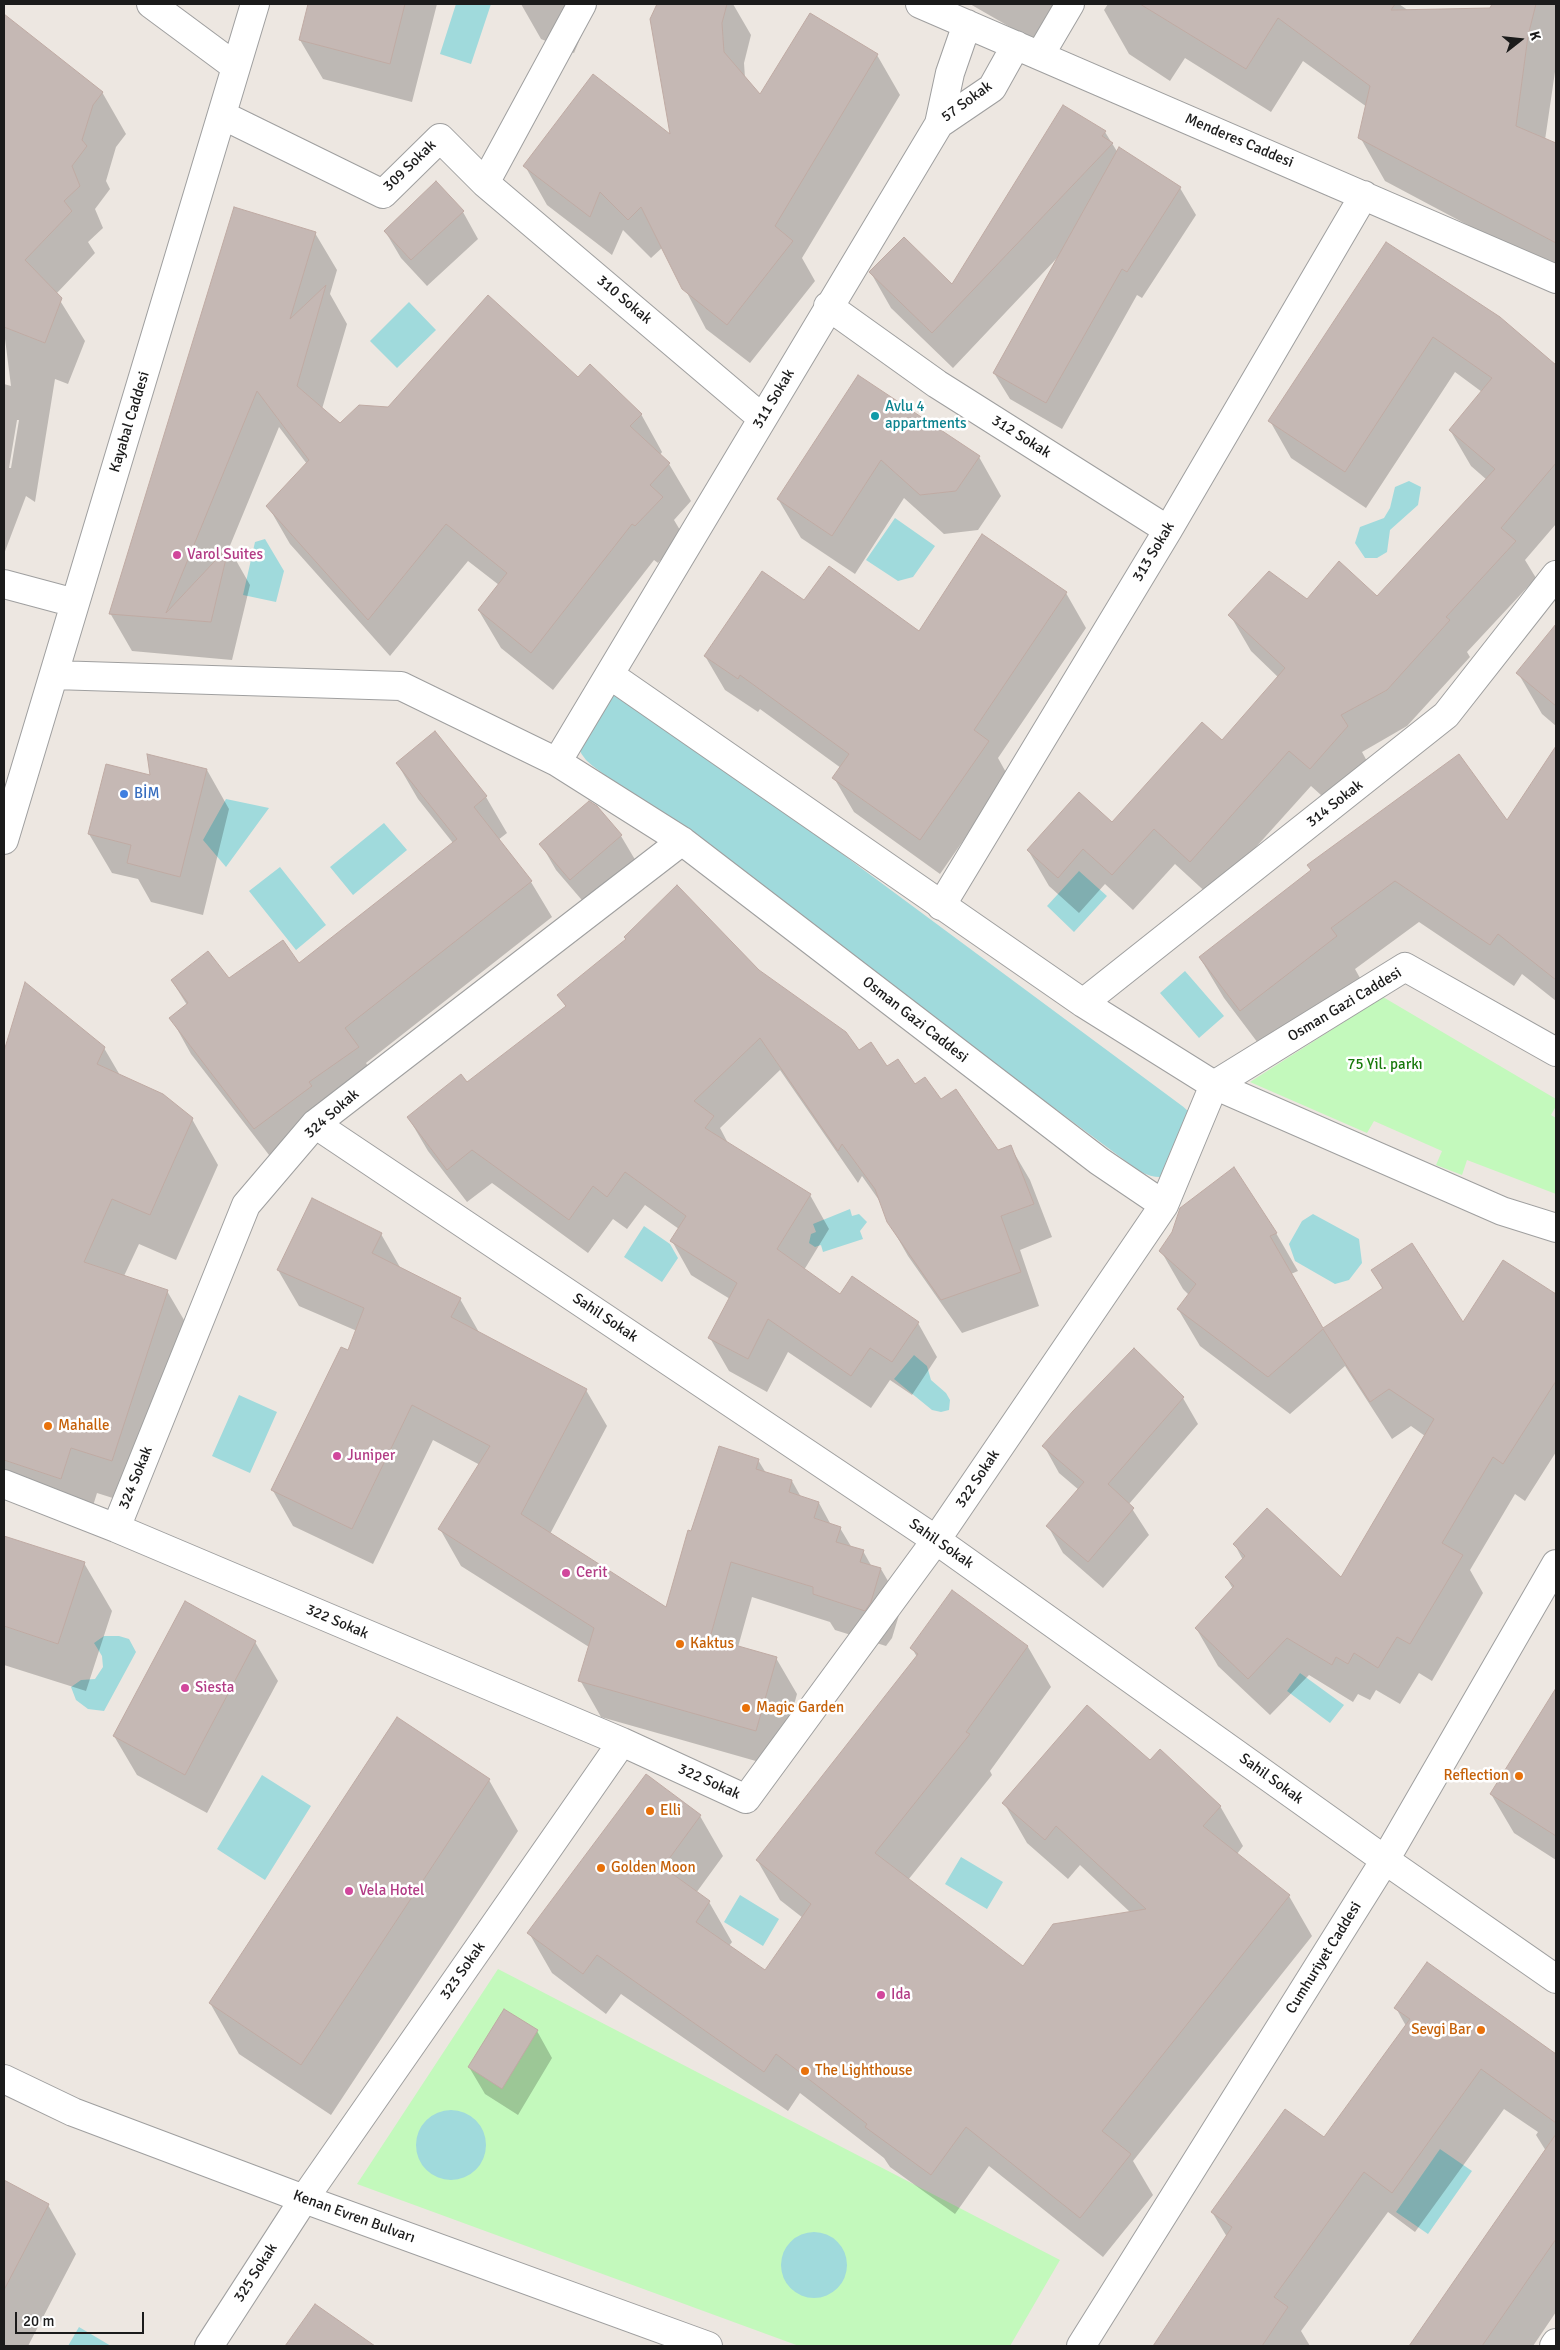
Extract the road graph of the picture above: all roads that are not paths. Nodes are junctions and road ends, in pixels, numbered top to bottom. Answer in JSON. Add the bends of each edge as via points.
{"nodes":[{"id":1,"x":151,"y":4,"type":"edge"},
{"id":2,"x":255,"y":4,"type":"edge"},
{"id":3,"x":582,"y":4,"type":"edge"},
{"id":4,"x":920,"y":4,"type":"edge"},
{"id":5,"x":1070,"y":4,"type":"edge"},
{"id":6,"x":967,"y":24,"type":"junction"},
{"id":7,"x":1028,"y":50,"type":"junction"},
{"id":8,"x":236,"y":67,"type":"junction"},
{"id":9,"x":222,"y":115,"type":"junction"},
{"id":10,"x":939,"y":124,"type":"junction"},
{"id":11,"x":485,"y":183,"type":"junction"},
{"id":12,"x":1364,"y":195,"type":"junction"},
{"id":13,"x":1556,"y":279,"type":"edge"},
{"id":14,"x":828,"y":306,"type":"junction"},
{"id":15,"x":762,"y":418,"type":"junction"},
{"id":16,"x":1168,"y":530,"type":"junction"},
{"id":17,"x":1556,"y":575,"type":"edge"},
{"id":18,"x":4,"y":584,"type":"edge"},
{"id":19,"x":75,"y":603,"type":"junction"},
{"id":20,"x":54,"y":675,"type":"junction"},
{"id":21,"x":610,"y":675,"type":"junction"},
{"id":22,"x":557,"y":762,"type":"junction"},
{"id":23,"x":4,"y":840,"type":"edge"},
{"id":24,"x":682,"y":841,"type":"junction"},
{"id":25,"x":941,"y":906,"type":"junction"},
{"id":26,"x":1083,"y":1003,"type":"junction"},
{"id":27,"x":1556,"y":1052,"type":"edge"},
{"id":28,"x":1214,"y":1085,"type":"junction"},
{"id":29,"x":315,"y":1124,"type":"junction"},
{"id":30,"x":1164,"y":1205,"type":"junction"},
{"id":31,"x":1556,"y":1228,"type":"edge"},
{"id":32,"x":4,"y":1484,"type":"edge"},
{"id":33,"x":116,"y":1528,"type":"junction"},
{"id":34,"x":936,"y":1540,"type":"junction"},
{"id":35,"x":1556,"y":1564,"type":"edge"},
{"id":36,"x":622,"y":1742,"type":"junction"},
{"id":37,"x":1385,"y":1860,"type":"junction"},
{"id":38,"x":1556,"y":1979,"type":"edge"},
{"id":39,"x":4,"y":2079,"type":"edge"},
{"id":40,"x":304,"y":2199,"type":"junction"},
{"id":41,"x":209,"y":2346,"type":"edge"},
{"id":42,"x":708,"y":2346,"type":"edge"},
{"id":43,"x":1081,"y":2346,"type":"edge"}],
"edges":[{"from":1,"to":8,"type":"street"},
{"from":2,"to":8,"type":"street","name":"Kayabal Caddesi"},
{"from":3,"to":11,"type":"street"},
{"from":4,"to":6,"type":"street","name":"Menderes Caddesi"},
{"from":5,"to":7,"type":"street","name":"57 Sokak"},
{"from":6,"to":7,"type":"street","name":"Menderes Caddesi"},
{"from":6,"to":10,"type":"street","name":"57 Sokak","via":[[950,73]]},
{"from":7,"to":10,"type":"street","name":"57 Sokak","via":[[992,88]]},
{"from":7,"to":12,"type":"street","name":"Menderes Caddesi"},
{"from":8,"to":9,"type":"street","name":"Kayabal Caddesi"},
{"from":9,"to":11,"type":"street","name":"309 Sokak","via":[[383,194],[440,138]]},
{"from":9,"to":19,"type":"street","name":"Kayabal Caddesi"},
{"from":10,"to":14,"type":"street","name":"311 Sokak"},
{"from":11,"to":15,"type":"street","name":"310 Sokak"},
{"from":12,"to":13,"type":"street","name":"Menderes Caddesi"},
{"from":12,"to":16,"type":"street","name":"313 Sokak"},
{"from":14,"to":15,"type":"street","name":"311 Sokak"},
{"from":14,"to":16,"type":"street","name":"312 Sokak","via":[[937,384]]},
{"from":15,"to":21,"type":"street","name":"311 Sokak"},
{"from":16,"to":25,"type":"street","name":"313 Sokak"},
{"from":17,"to":26,"type":"street","name":"314 Sokak","via":[[1446,716]]},
{"from":18,"to":19,"type":"street"},
{"from":19,"to":20,"type":"street","name":"Kayabal Caddesi"},
{"from":20,"to":22,"type":"street","name":"Osman Gazi Caddesi","via":[[401,686]]},
{"from":20,"to":23,"type":"street","name":"Kayabal Caddesi"},
{"from":21,"to":22,"type":"street","name":"311 Sokak"},
{"from":21,"to":25,"type":"street"},
{"from":22,"to":24,"type":"street","name":"Osman Gazi Caddesi"},
{"from":24,"to":29,"type":"street","name":"324 Sokak"},
{"from":24,"to":30,"type":"street","name":"Osman Gazi Caddesi","via":[[1091,1155]]},
{"from":25,"to":26,"type":"street"},
{"from":26,"to":28,"type":"street"},
{"from":27,"to":28,"type":"street","name":"Osman Gazi Caddesi","via":[[1405,967]]},
{"from":28,"to":30,"type":"street"},
{"from":28,"to":31,"type":"street","via":[[1502,1210]]},
{"from":29,"to":33,"type":"street","name":"324 Sokak","via":[[246,1205]]},
{"from":29,"to":34,"type":"street","name":"Sahil Sokak"},
{"from":30,"to":34,"type":"street","name":"322 Sokak"},
{"from":32,"to":33,"type":"street","name":"322 Sokak"},
{"from":33,"to":36,"type":"street","name":"322 Sokak"},
{"from":34,"to":36,"type":"street","name":"322 Sokak","via":[[746,1799]]},
{"from":34,"to":37,"type":"street","name":"Sahil Sokak"},
{"from":35,"to":37,"type":"street","name":"Cumhuriyet Caddesi"},
{"from":36,"to":40,"type":"street","name":"323 Sokak"},
{"from":37,"to":38,"type":"street","name":"Sahil Sokak"},
{"from":37,"to":43,"type":"street","name":"Cumhuriyet Caddesi"},
{"from":39,"to":40,"type":"street","name":"Kenan Evren Bulvarı","via":[[73,2112]]},
{"from":40,"to":41,"type":"street","name":"325 Sokak"},
{"from":40,"to":42,"type":"street","name":"Kenan Evren Bulvarı"}]}
